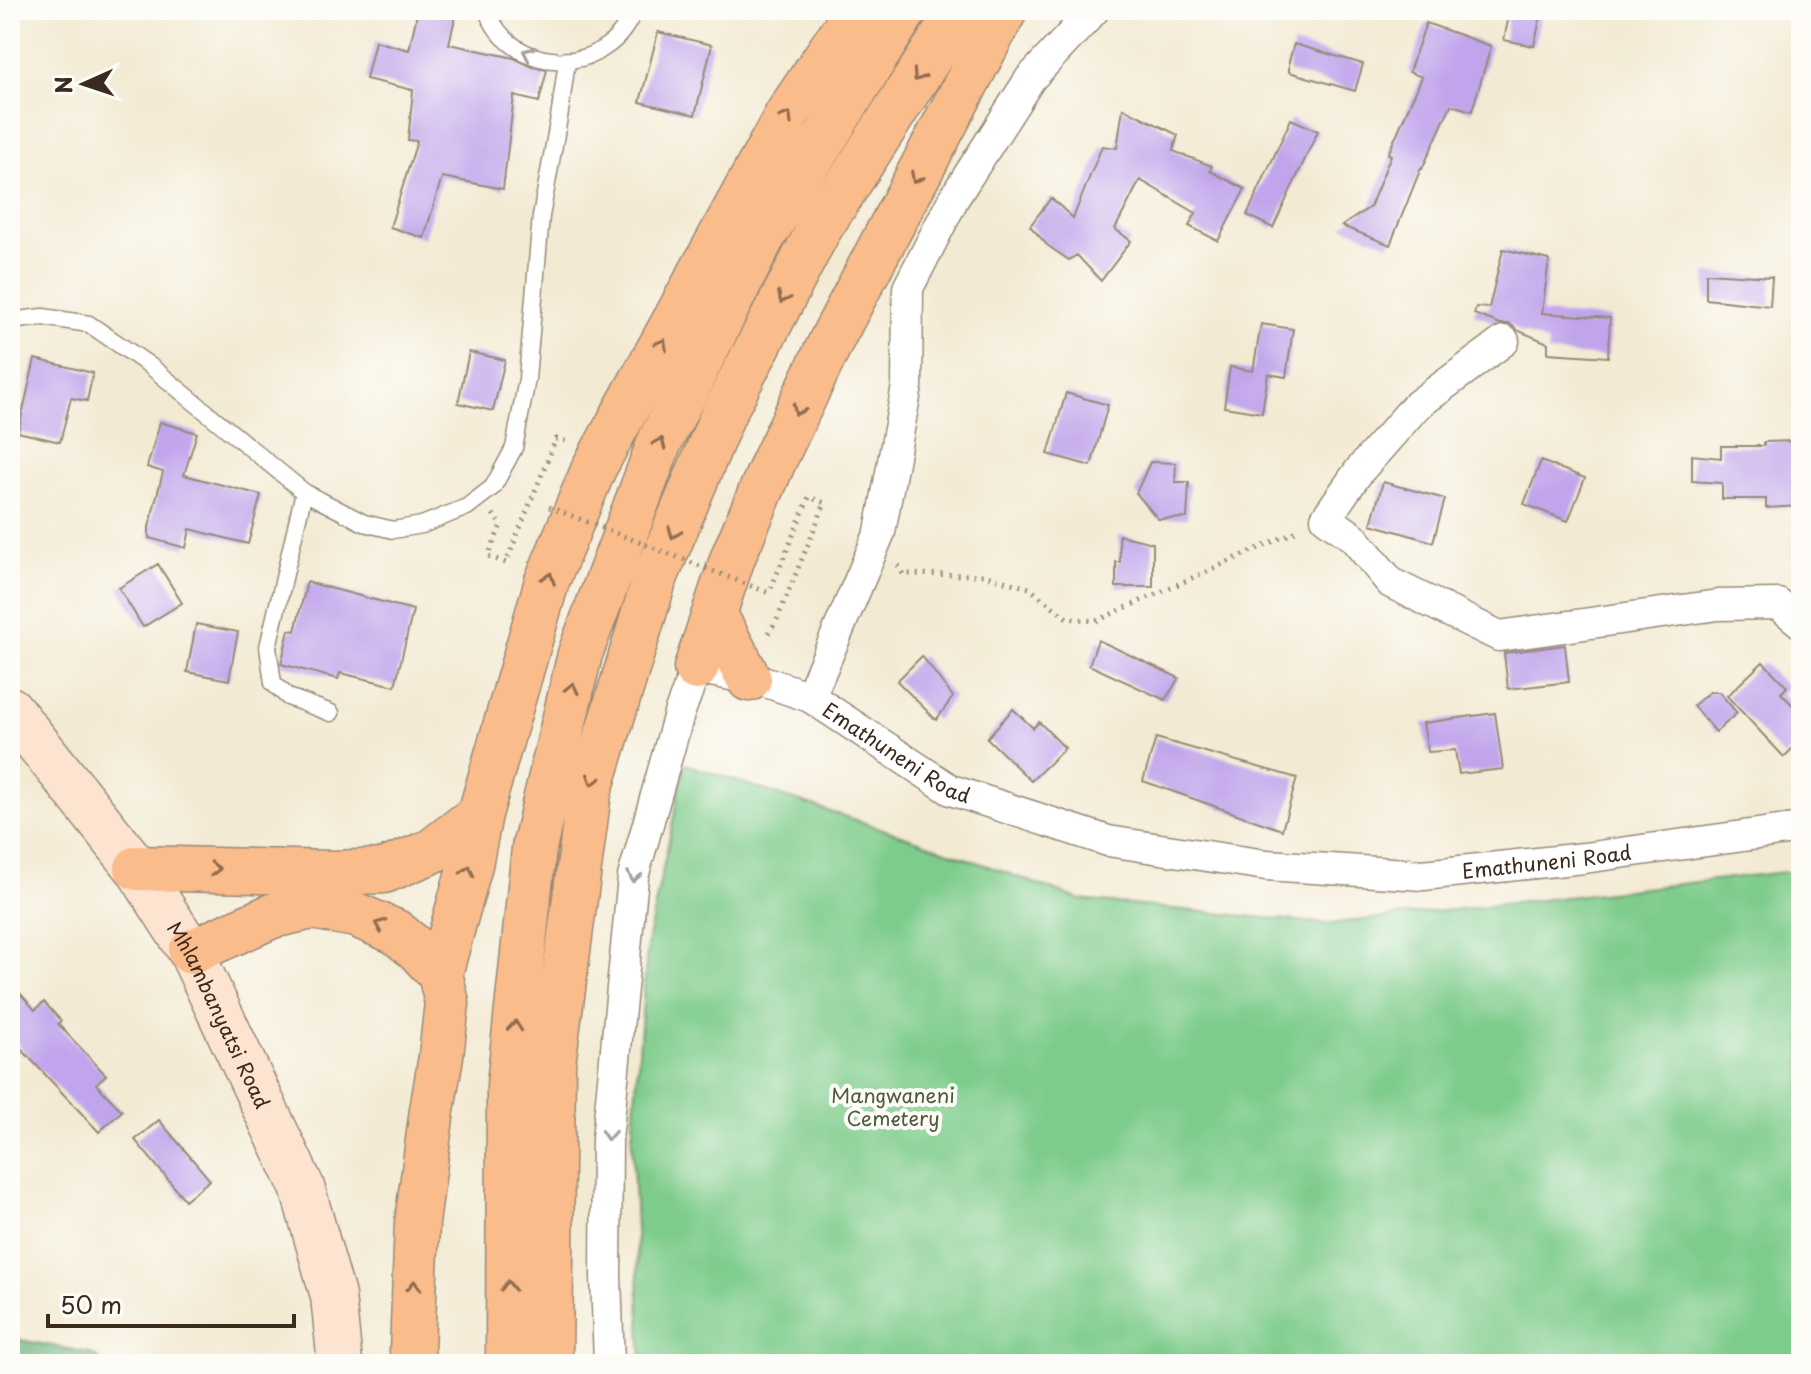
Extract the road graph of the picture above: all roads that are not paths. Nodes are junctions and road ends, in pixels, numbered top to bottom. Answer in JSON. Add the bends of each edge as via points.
{"nodes":[{"id":1,"x":486,"y":10,"type":"edge"},
{"id":2,"x":635,"y":10,"type":"edge"},
{"id":3,"x":857,"y":10,"type":"edge"},
{"id":4,"x":905,"y":10,"type":"edge"},
{"id":5,"x":960,"y":10,"type":"edge"},
{"id":6,"x":1005,"y":10,"type":"edge"},
{"id":7,"x":1094,"y":10,"type":"edge"},
{"id":8,"x":567,"y":61,"type":"junction"},
{"id":9,"x":10,"y":321,"type":"edge"},
{"id":10,"x":1504,"y":341,"type":"dead end"},
{"id":11,"x":304,"y":492,"type":"junction"},
{"id":12,"x":715,"y":615,"type":"junction"},
{"id":13,"x":1801,"y":623,"type":"edge"},
{"id":14,"x":696,"y":668,"type":"junction"},
{"id":15,"x":749,"y":679,"type":"junction"},
{"id":16,"x":810,"y":697,"type":"junction"},
{"id":17,"x":10,"y":709,"type":"edge"},
{"id":18,"x":331,"y":713,"type":"dead end"},
{"id":19,"x":480,"y":814,"type":"junction"},
{"id":20,"x":1801,"y":828,"type":"edge"},
{"id":21,"x":137,"y":868,"type":"junction"},
{"id":22,"x":191,"y":952,"type":"junction"},
{"id":23,"x":440,"y":974,"type":"junction"},
{"id":24,"x":340,"y":1364,"type":"edge"},
{"id":25,"x":414,"y":1364,"type":"edge"},
{"id":26,"x":508,"y":1364,"type":"edge"},
{"id":27,"x":550,"y":1364,"type":"edge"},
{"id":28,"x":609,"y":1364,"type":"edge"}],
"edges":[{"from":8,"to":1,"type":"lane","one_way":true,"via":[[542,59],[518,49],[499,33]]},
{"from":2,"to":8,"type":"lane","via":[[608,45]]},
{"from":19,"to":3,"type":"highway","one_way":true,"via":[[547,581],[594,468],[788,113]]},
{"from":26,"to":4,"type":"highway","one_way":true,"via":[[509,1085],[534,848],[580,654],[660,441],[762,238]]},
{"from":5,"to":27,"type":"highway","one_way":true,"via":[[818,231],[723,414],[654,581],[589,793],[553,1064]]},
{"from":6,"to":12,"type":"highway","one_way":true,"via":[[833,337],[733,557]]},
{"from":7,"to":16,"type":"street","via":[[1030,79],[954,198],[908,288],[907,386],[880,532]]},
{"from":8,"to":11,"type":"lane","via":[[541,216],[527,379],[514,448],[493,487],[467,507],[393,530],[364,523]]},
{"from":9,"to":11,"type":"lane","via":[[43,317],[89,324],[149,365]]},
{"from":10,"to":13,"type":"street","via":[[1416,406],[1326,518],[1353,537],[1391,583],[1499,636],[1718,605],[1778,604]]},
{"from":11,"to":18,"type":"lane","via":[[268,647],[273,683],[288,697]]},
{"from":12,"to":14,"type":"highway"},
{"from":12,"to":15,"type":"highway"},
{"from":14,"to":15,"type":"street","name":"Emathuneni Road"},
{"from":14,"to":28,"type":"street","one_way":true,"via":[[633,877],[607,1140]]},
{"from":15,"to":16,"type":"street","name":"Emathuneni Road"},
{"from":16,"to":20,"type":"street","name":"Emathuneni Road","via":[[951,790],[1108,841],[1266,865],[1423,875]]},
{"from":17,"to":21,"type":"main road","name":"Mhlambanyatsi Road"},
{"from":21,"to":19,"type":"highway","one_way":true,"via":[[384,871],[432,851]]},
{"from":23,"to":19,"type":"highway","one_way":true},
{"from":21,"to":22,"type":"main road","name":"Mhlambanyatsi Road"},
{"from":23,"to":22,"type":"highway","one_way":true,"via":[[396,932],[356,915],[312,907],[272,916]]},
{"from":22,"to":24,"type":"main road","name":"Mhlambanyatsi Road","via":[[302,1187],[333,1296]]},
{"from":25,"to":23,"type":"highway","one_way":true,"via":[[417,1223],[447,1003]]}]}
